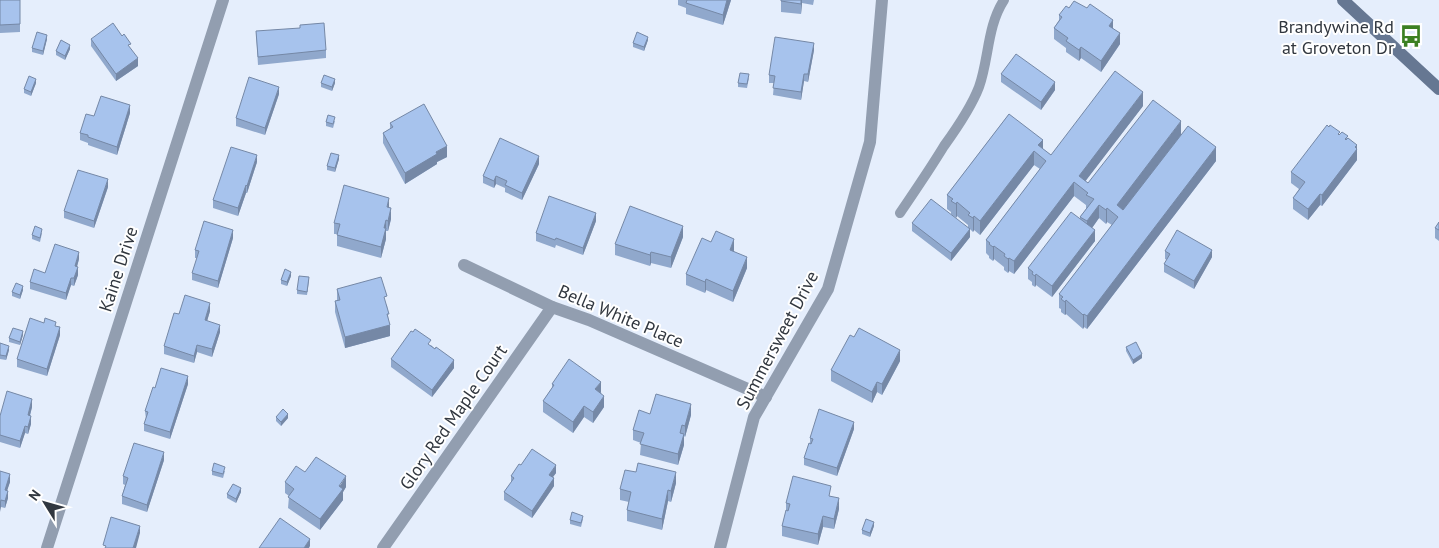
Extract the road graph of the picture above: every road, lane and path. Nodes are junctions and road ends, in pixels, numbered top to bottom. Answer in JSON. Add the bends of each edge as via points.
{"nodes":[{"id":1,"x":223,"y":0,"type":"edge"},
{"id":2,"x":882,"y":0,"type":"edge"},
{"id":3,"x":1004,"y":0,"type":"edge"},
{"id":4,"x":1345,"y":0,"type":"edge"},
{"id":5,"x":1439,"y":89,"type":"edge"},
{"id":6,"x":900,"y":213,"type":"dead end"},
{"id":7,"x":464,"y":265,"type":"dead end"},
{"id":8,"x":552,"y":306,"type":"junction"},
{"id":9,"x":766,"y":397,"type":"junction"},
{"id":10,"x":47,"y":548,"type":"edge"},
{"id":11,"x":384,"y":548,"type":"edge"},
{"id":12,"x":720,"y":548,"type":"edge"}],
"edges":[{"from":1,"to":10,"type":"street","name":"Kaine Drive"},
{"from":2,"to":9,"type":"street","name":"Summersweet Drive","via":[[870,142],[828,288]]},
{"from":3,"to":6,"type":"lane","via":[[993,26],[979,87],[960,124]]},
{"from":4,"to":5,"type":"main road"},
{"from":7,"to":8,"type":"street","name":"Bella White Place"},
{"from":8,"to":9,"type":"street","name":"Bella White Place"},
{"from":8,"to":11,"type":"street","name":"Glory Red Maple Court"},
{"from":9,"to":12,"type":"street","name":"Summersweet Drive","via":[[754,417]]}]}
